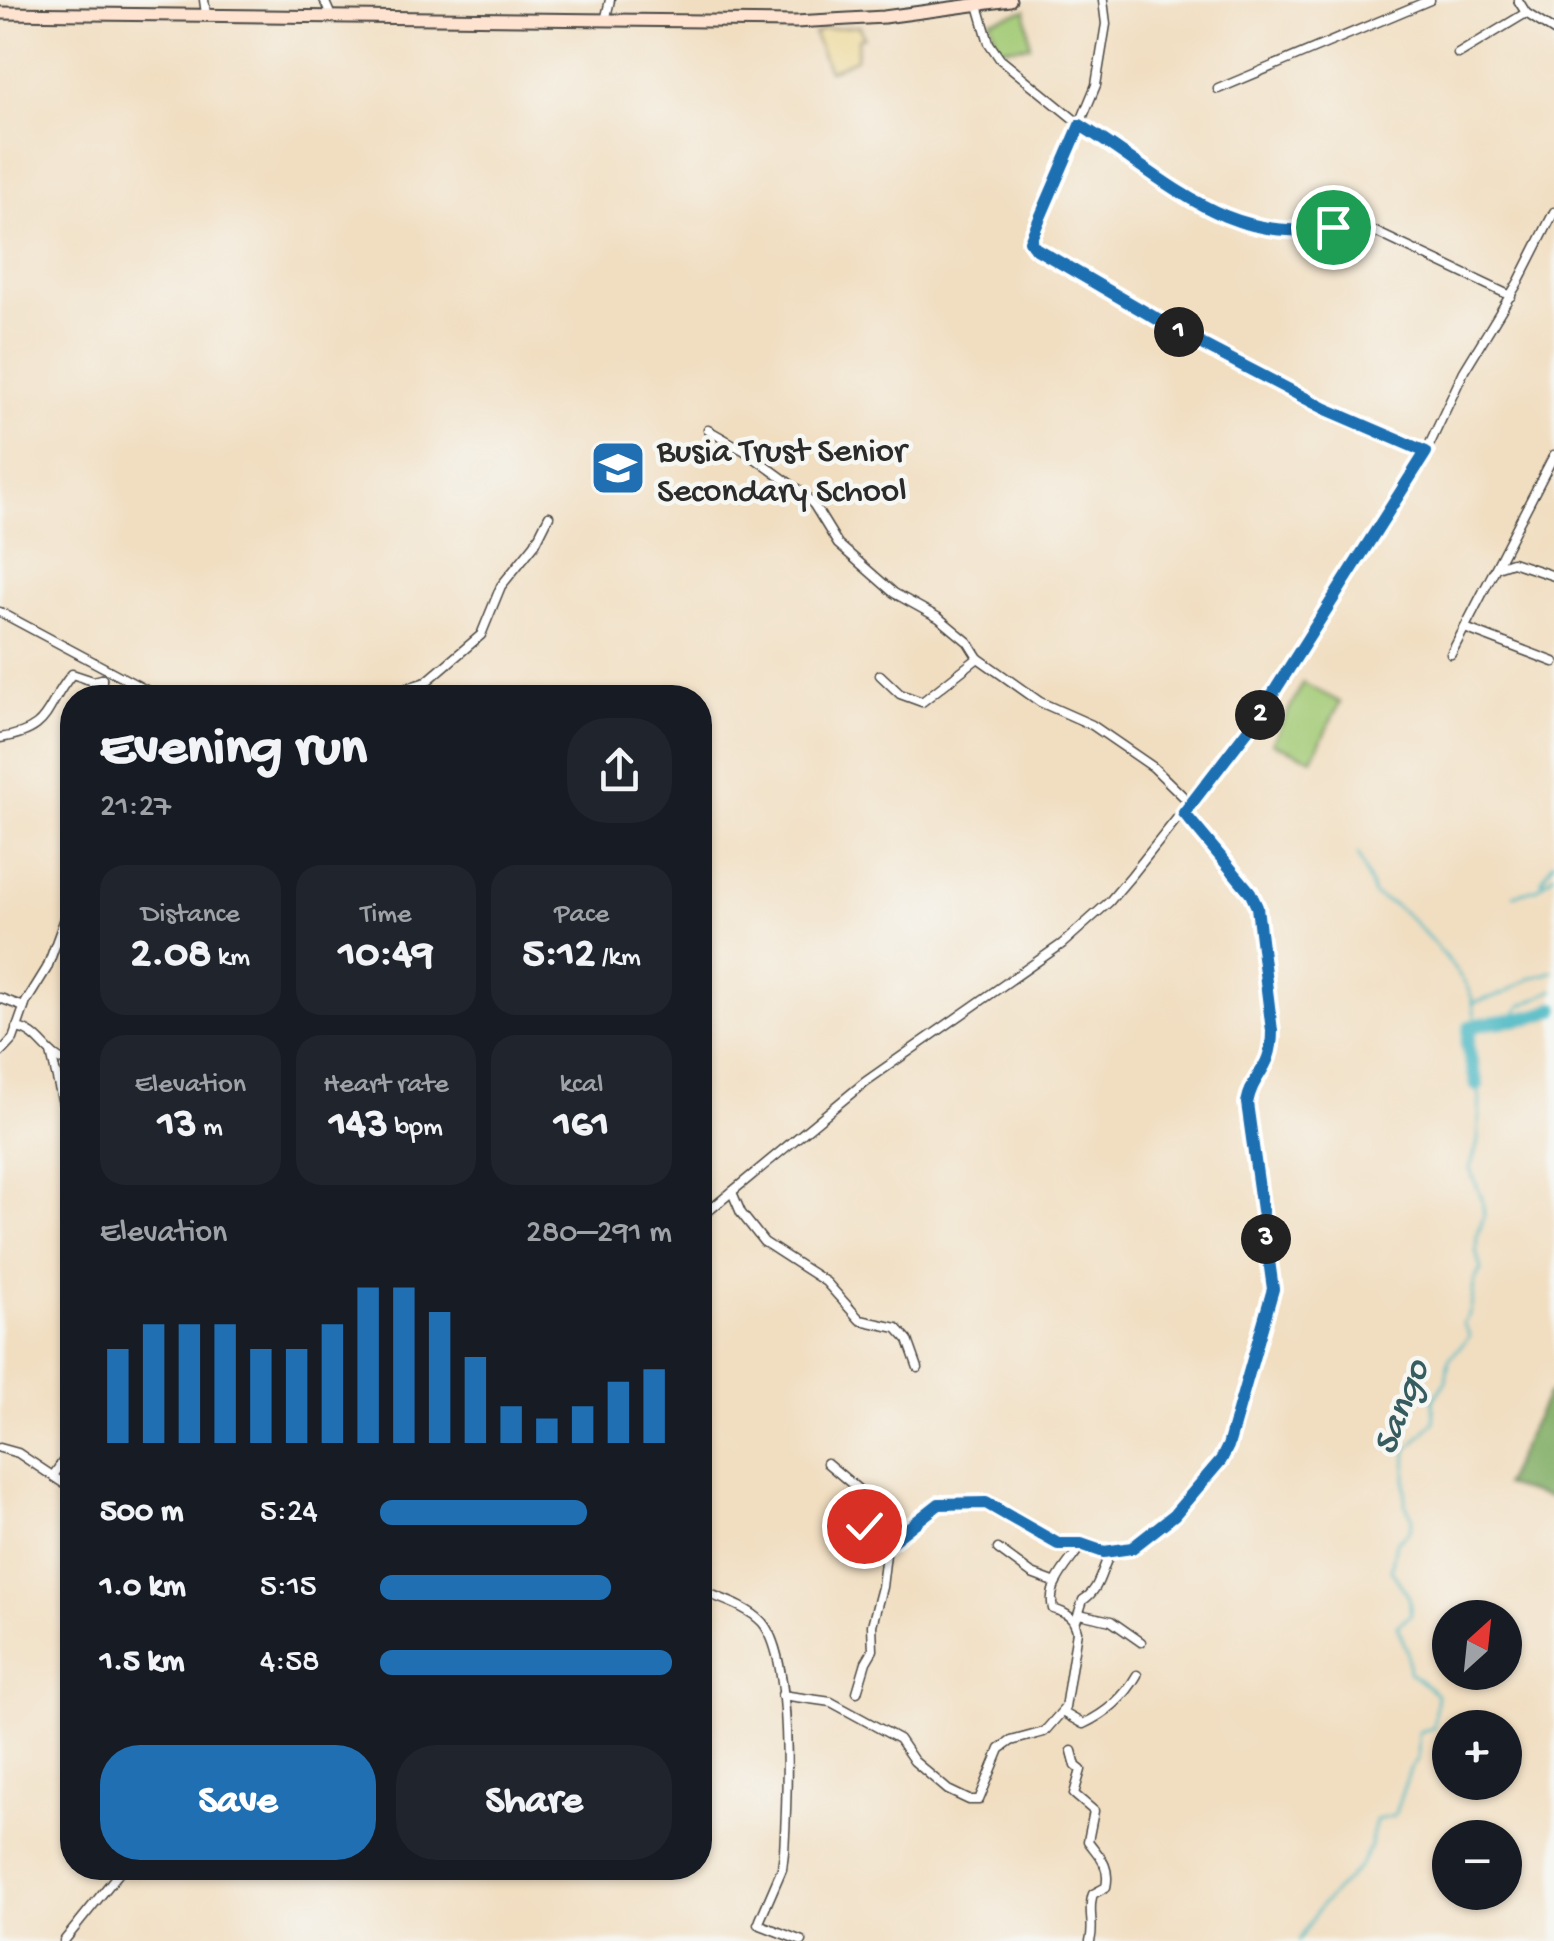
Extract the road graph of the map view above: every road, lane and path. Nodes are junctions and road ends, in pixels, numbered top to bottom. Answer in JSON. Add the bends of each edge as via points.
{"nodes":[{"id":1,"x":204,"y":0,"type":"edge"},
{"id":2,"x":324,"y":0,"type":"edge"},
{"id":3,"x":610,"y":0,"type":"edge"},
{"id":4,"x":1009,"y":0,"type":"edge"},
{"id":5,"x":1104,"y":0,"type":"edge"},
{"id":6,"x":1430,"y":0,"type":"edge"},
{"id":7,"x":1518,"y":0,"type":"edge"},
{"id":8,"x":978,"y":6,"type":"junction"},
{"id":9,"x":1526,"y":13,"type":"junction"},
{"id":10,"x":0,"y":14,"type":"edge"},
{"id":11,"x":206,"y":14,"type":"junction"},
{"id":12,"x":332,"y":16,"type":"junction"},
{"id":13,"x":605,"y":21,"type":"junction"},
{"id":14,"x":1554,"y":31,"type":"edge"},
{"id":15,"x":1458,"y":54,"type":"dead end"},
{"id":16,"x":1218,"y":88,"type":"dead end"},
{"id":17,"x":1080,"y":125,"type":"junction"},
{"id":18,"x":1554,"y":212,"type":"edge"},
{"id":19,"x":1511,"y":296,"type":"junction"},
{"id":20,"x":708,"y":430,"type":"dead end"},
{"id":21,"x":1426,"y":452,"type":"junction"},
{"id":22,"x":1554,"y":455,"type":"edge"},
{"id":23,"x":549,"y":516,"type":"dead end"},
{"id":24,"x":1507,"y":547,"type":"junction"},
{"id":25,"x":1512,"y":562,"type":"junction"},
{"id":26,"x":1496,"y":568,"type":"junction"},
{"id":27,"x":1554,"y":576,"type":"edge"},
{"id":28,"x":0,"y":612,"type":"edge"},
{"id":29,"x":1465,"y":628,"type":"junction"},
{"id":30,"x":1452,"y":654,"type":"dead end"},
{"id":31,"x":978,"y":658,"type":"junction"},
{"id":32,"x":1554,"y":662,"type":"edge"},
{"id":33,"x":103,"y":674,"type":"junction"},
{"id":34,"x":880,"y":675,"type":"dead end"},
{"id":35,"x":65,"y":685,"type":"edge"},
{"id":36,"x":102,"y":685,"type":"edge"},
{"id":37,"x":130,"y":685,"type":"edge"},
{"id":38,"x":416,"y":685,"type":"edge"},
{"id":39,"x":60,"y":693,"type":"edge"},
{"id":40,"x":0,"y":738,"type":"edge"},
{"id":41,"x":1190,"y":803,"type":"junction"},
{"id":42,"x":1184,"y":813,"type":"junction"},
{"id":43,"x":60,"y":932,"type":"edge"},
{"id":44,"x":0,"y":998,"type":"edge"},
{"id":45,"x":24,"y":1007,"type":"junction"},
{"id":46,"x":16,"y":1028,"type":"junction"},
{"id":47,"x":0,"y":1053,"type":"edge"},
{"id":48,"x":51,"y":1054,"type":"junction"},
{"id":49,"x":60,"y":1061,"type":"edge"},
{"id":50,"x":60,"y":1092,"type":"edge"},
{"id":51,"x":732,"y":1192,"type":"junction"},
{"id":52,"x":712,"y":1208,"type":"edge"},
{"id":53,"x":918,"y":1368,"type":"dead end"},
{"id":54,"x":0,"y":1448,"type":"edge"},
{"id":55,"x":827,"y":1463,"type":"dead end"},
{"id":56,"x":60,"y":1466,"type":"edge"},
{"id":57,"x":53,"y":1476,"type":"junction"},
{"id":58,"x":60,"y":1481,"type":"edge"},
{"id":59,"x":857,"y":1542,"type":"junction"},
{"id":60,"x":1078,"y":1544,"type":"junction"},
{"id":61,"x":887,"y":1545,"type":"junction"},
{"id":62,"x":998,"y":1549,"type":"dead end"},
{"id":63,"x":1111,"y":1552,"type":"junction"},
{"id":64,"x":853,"y":1553,"type":"dead end"},
{"id":65,"x":1056,"y":1583,"type":"junction"},
{"id":66,"x":712,"y":1595,"type":"edge"},
{"id":67,"x":1079,"y":1614,"type":"junction"},
{"id":68,"x":1075,"y":1624,"type":"junction"},
{"id":69,"x":1141,"y":1642,"type":"dead end"},
{"id":70,"x":1137,"y":1675,"type":"dead end"},
{"id":71,"x":858,"y":1692,"type":"dead end"},
{"id":72,"x":782,"y":1695,"type":"junction"},
{"id":73,"x":1062,"y":1712,"type":"junction"},
{"id":74,"x":1072,"y":1751,"type":"dead end"},
{"id":75,"x":113,"y":1880,"type":"edge"},
{"id":76,"x":64,"y":1941,"type":"edge"},
{"id":77,"x":802,"y":1941,"type":"edge"},
{"id":78,"x":1090,"y":1941,"type":"edge"}],
"edges":[{"from":1,"to":11,"type":"street"},
{"from":2,"to":12,"type":"street"},
{"from":3,"to":13,"type":"street"},
{"from":4,"to":8,"type":"main road"},
{"from":5,"to":17,"type":"street","via":[[1102,56]]},
{"from":6,"to":16,"type":"street"},
{"from":7,"to":9,"type":"street"},
{"from":8,"to":13,"type":"main road","via":[[795,22]]},
{"from":8,"to":17,"type":"street","via":[[1000,59]]},
{"from":9,"to":14,"type":"street"},
{"from":9,"to":15,"type":"street"},
{"from":10,"to":11,"type":"main road"},
{"from":11,"to":12,"type":"main road"},
{"from":12,"to":13,"type":"main road"},
{"from":17,"to":19,"type":"street","via":[[1222,217],[1285,232],[1361,225]]},
{"from":17,"to":21,"type":"street","via":[[1030,244],[1188,337]]},
{"from":18,"to":19,"type":"street"},
{"from":19,"to":21,"type":"street"},
{"from":20,"to":31,"type":"street","via":[[800,491],[838,544],[874,578],[959,633]]},
{"from":21,"to":41,"type":"street","via":[[1260,714]]},
{"from":22,"to":24,"type":"street"},
{"from":23,"to":38,"type":"street","via":[[501,586],[481,636]]},
{"from":24,"to":25,"type":"street"},
{"from":24,"to":26,"type":"street"},
{"from":25,"to":26,"type":"street"},
{"from":25,"to":27,"type":"street"},
{"from":26,"to":29,"type":"street"},
{"from":28,"to":33,"type":"street"},
{"from":29,"to":30,"type":"street"},
{"from":29,"to":32,"type":"street"},
{"from":31,"to":34,"type":"street","via":[[922,702],[900,694]]},
{"from":31,"to":41,"type":"street","via":[[1040,702],[1092,725]]},
{"from":33,"to":35,"type":"street","via":[[93,681],[72,674]]},
{"from":33,"to":36,"type":"street"},
{"from":33,"to":37,"type":"street"},
{"from":39,"to":40,"type":"street","via":[[42,721],[26,733]]},
{"from":41,"to":42,"type":"street"},
{"from":42,"to":51,"type":"street","via":[[1074,934],[865,1082]]},
{"from":42,"to":63,"type":"street","via":[[1250,892],[1263,935],[1272,1050],[1247,1103],[1273,1289],[1221,1460],[1158,1528],[1132,1548]]},
{"from":43,"to":45,"type":"street"},
{"from":44,"to":45,"type":"street"},
{"from":45,"to":46,"type":"street"},
{"from":46,"to":47,"type":"street"},
{"from":46,"to":48,"type":"street"},
{"from":48,"to":49,"type":"street"},
{"from":48,"to":50,"type":"street"},
{"from":51,"to":52,"type":"street"},
{"from":51,"to":53,"type":"street","via":[[764,1242],[826,1282],[860,1320],[897,1328]]},
{"from":54,"to":57,"type":"street"},
{"from":55,"to":59,"type":"street","via":[[871,1504]]},
{"from":56,"to":57,"type":"street"},
{"from":57,"to":58,"type":"street"},
{"from":59,"to":61,"type":"street"},
{"from":59,"to":64,"type":"street"},
{"from":60,"to":61,"type":"street","via":[[1058,1544],[986,1503],[939,1504]]},
{"from":60,"to":63,"type":"street"},
{"from":60,"to":65,"type":"street"},
{"from":61,"to":71,"type":"street","via":[[872,1650]]},
{"from":62,"to":65,"type":"street"},
{"from":63,"to":67,"type":"street"},
{"from":65,"to":68,"type":"street","via":[[1050,1603]]},
{"from":66,"to":72,"type":"street","via":[[765,1626]]},
{"from":67,"to":68,"type":"street"},
{"from":67,"to":69,"type":"street","via":[[1111,1621]]},
{"from":68,"to":73,"type":"street"},
{"from":70,"to":73,"type":"street","via":[[1124,1698],[1083,1724]]},
{"from":72,"to":73,"type":"street","via":[[831,1702],[898,1739],[914,1761],[969,1800],[979,1800],[1000,1749],[1044,1732]]},
{"from":72,"to":77,"type":"street","via":[[788,1763],[784,1852],[759,1922]]},
{"from":74,"to":78,"type":"street","via":[[1081,1770],[1074,1794],[1094,1811],[1088,1841],[1100,1852],[1108,1879],[1091,1900]]},
{"from":75,"to":76,"type":"street"}]}
